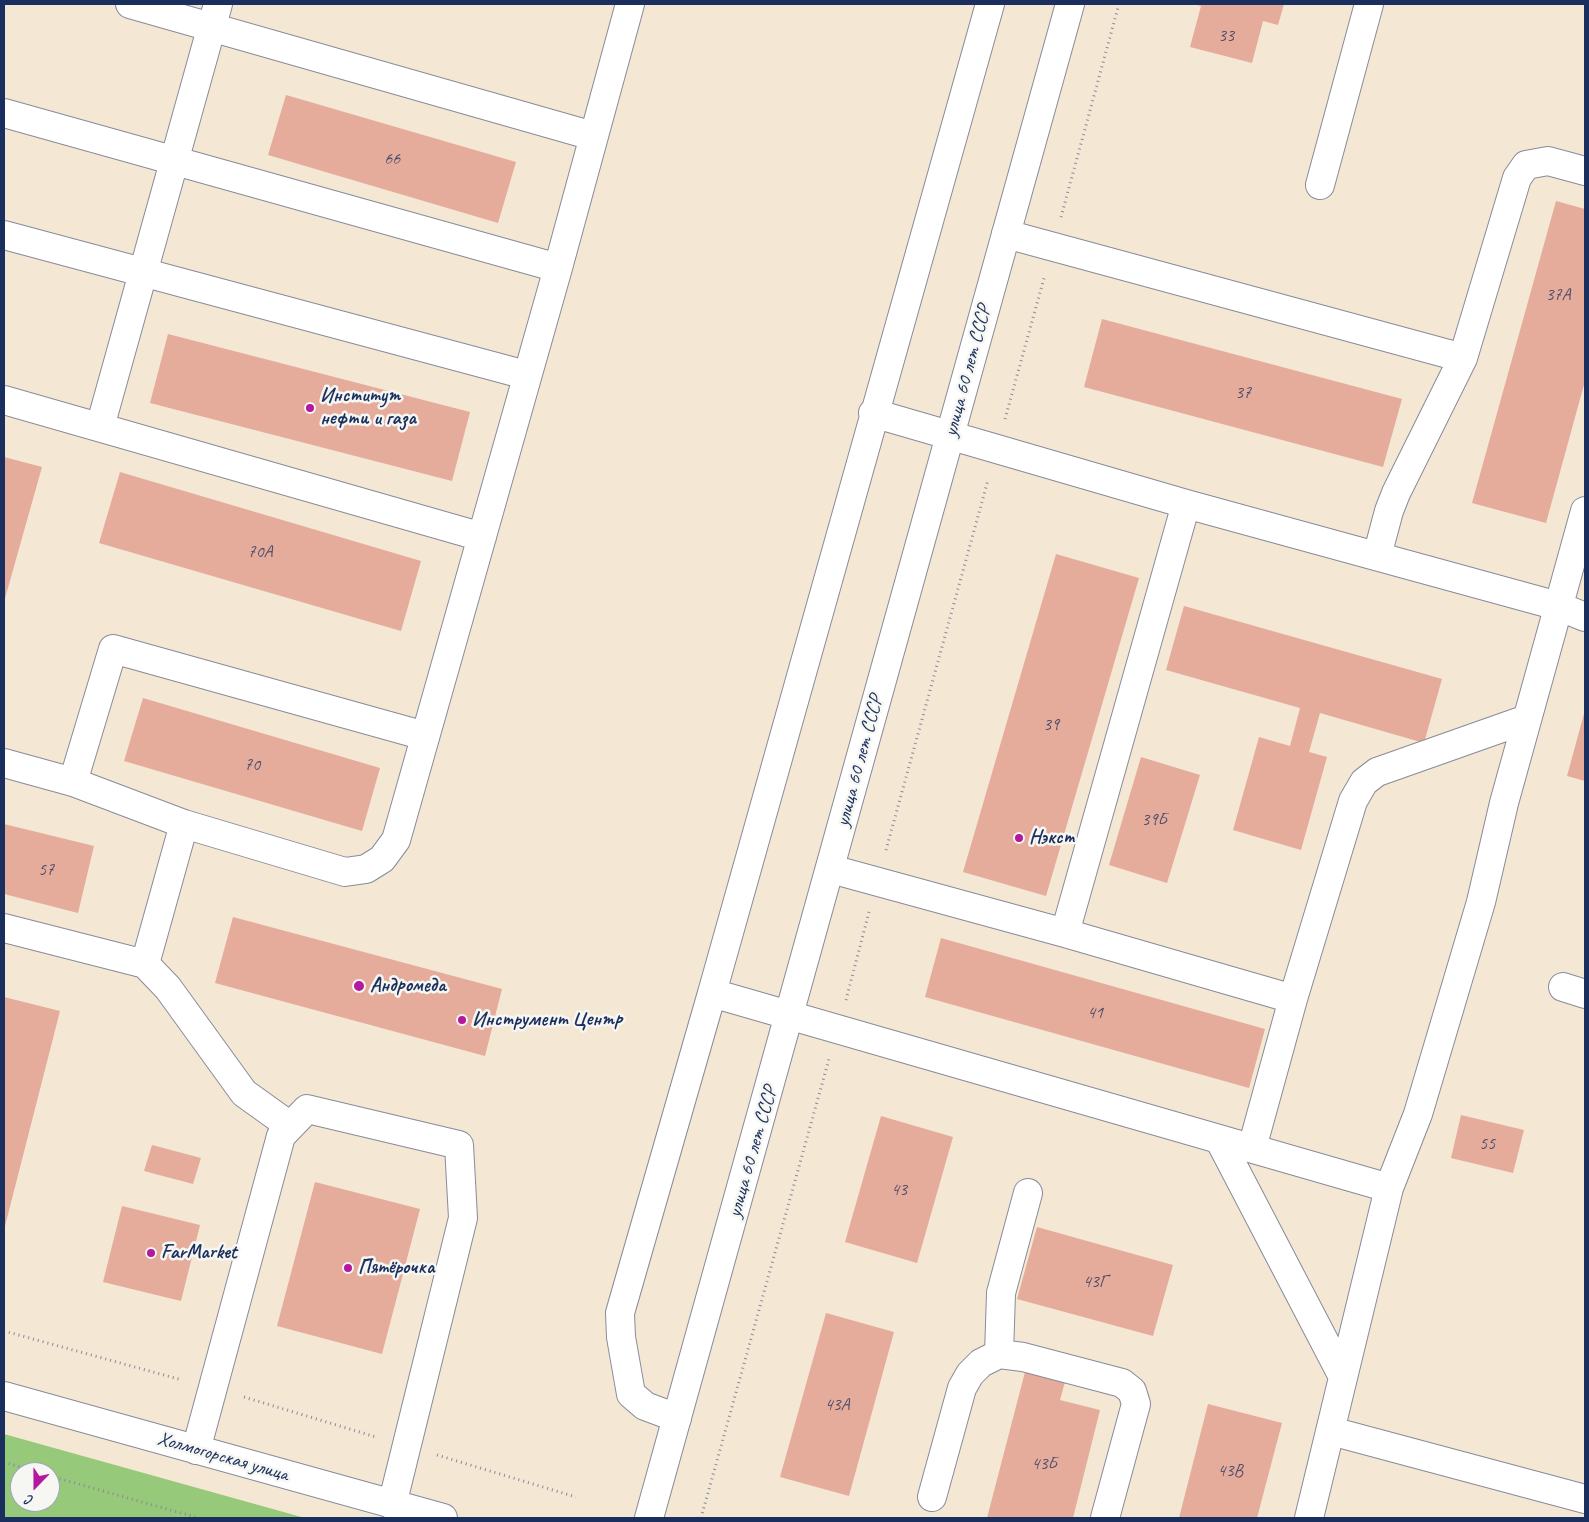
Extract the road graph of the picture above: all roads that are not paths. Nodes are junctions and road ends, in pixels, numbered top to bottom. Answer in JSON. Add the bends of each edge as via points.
{"nodes":[{"id":1,"x":130,"y":4,"type":"edge"},
{"id":2,"x":630,"y":4,"type":"edge"},
{"id":3,"x":990,"y":4,"type":"edge"},
{"id":4,"x":1070,"y":4,"type":"edge"},
{"id":5,"x":1369,"y":4,"type":"edge"},
{"id":6,"x":215,"y":16,"type":"edge"},
{"id":7,"x":4,"y":113,"type":"edge"},
{"id":8,"x":593,"y":136,"type":"junction"},
{"id":9,"x":174,"y":160,"type":"junction"},
{"id":10,"x":1585,"y":171,"type":"edge"},
{"id":11,"x":1320,"y":184,"type":"dead end"},
{"id":12,"x":1006,"y":234,"type":"junction"},
{"id":13,"x":4,"y":235,"type":"edge"},
{"id":14,"x":558,"y":268,"type":"junction"},
{"id":15,"x":142,"y":273,"type":"junction"},
{"id":16,"x":1463,"y":358,"type":"junction"},
{"id":17,"x":526,"y":375,"type":"junction"},
{"id":18,"x":4,"y":400,"type":"edge"},
{"id":19,"x":873,"y":412,"type":"junction"},
{"id":20,"x":100,"y":427,"type":"junction"},
{"id":21,"x":950,"y":436,"type":"junction"},
{"id":22,"x":1186,"y":504,"type":"junction"},
{"id":23,"x":1585,"y":511,"type":"edge"},
{"id":24,"x":482,"y":536,"type":"junction"},
{"id":25,"x":1377,"y":556,"type":"junction"},
{"id":26,"x":1558,"y":606,"type":"junction"},
{"id":27,"x":1585,"y":617,"type":"edge"},
{"id":28,"x":1527,"y":719,"type":"junction"},
{"id":29,"x":425,"y":736,"type":"junction"},
{"id":30,"x":4,"y":763,"type":"edge"},
{"id":31,"x":73,"y":782,"type":"junction"},
{"id":32,"x":184,"y":824,"type":"junction"},
{"id":33,"x":831,"y":869,"type":"junction"},
{"id":34,"x":4,"y":928,"type":"edge"},
{"id":35,"x":1065,"y":933,"type":"junction"},
{"id":36,"x":145,"y":964,"type":"junction"},
{"id":37,"x":712,"y":993,"type":"junction"},
{"id":38,"x":1293,"y":999,"type":"junction"},
{"id":39,"x":791,"y":1015,"type":"junction"},
{"id":40,"x":290,"y":1126,"type":"junction"},
{"id":41,"x":1219,"y":1139,"type":"junction"},
{"id":42,"x":1252,"y":1148,"type":"junction"},
{"id":43,"x":1389,"y":1188,"type":"junction"},
{"id":44,"x":1028,"y":1193,"type":"dead end"},
{"id":45,"x":998,"y":1354,"type":"junction"},
{"id":46,"x":1342,"y":1375,"type":"junction"},
{"id":47,"x":4,"y":1396,"type":"edge"},
{"id":48,"x":677,"y":1418,"type":"junction"},
{"id":49,"x":1331,"y":1431,"type":"junction"},
{"id":50,"x":196,"y":1450,"type":"junction"},
{"id":51,"x":932,"y":1497,"type":"dead end"},
{"id":52,"x":1585,"y":1499,"type":"edge"},
{"id":53,"x":392,"y":1505,"type":"junction"},
{"id":54,"x":443,"y":1518,"type":"edge"},
{"id":55,"x":649,"y":1518,"type":"edge"},
{"id":56,"x":1105,"y":1518,"type":"edge"},
{"id":57,"x":1309,"y":1518,"type":"edge"}],
"edges":[{"from":1,"to":6,"type":"main road"},
{"from":2,"to":8,"type":"main road"},
{"from":3,"to":19,"type":"main road"},
{"from":4,"to":12,"type":"main road","name":"улица 60 лет СССР"},
{"from":5,"to":11,"type":"main road"},
{"from":6,"to":8,"type":"main road"},
{"from":6,"to":9,"type":"main road"},
{"from":7,"to":9,"type":"main road"},
{"from":8,"to":14,"type":"main road"},
{"from":9,"to":14,"type":"main road"},
{"from":9,"to":15,"type":"main road"},
{"from":10,"to":16,"type":"main road","via":[[1548,161],[1526,165],[1516,178]]},
{"from":12,"to":16,"type":"main road"},
{"from":12,"to":21,"type":"main road","name":"улица 60 лет СССР"},
{"from":13,"to":15,"type":"main road"},
{"from":14,"to":17,"type":"main road"},
{"from":15,"to":17,"type":"main road"},
{"from":15,"to":20,"type":"main road"},
{"from":16,"to":25,"type":"main road","via":[[1396,492]]},
{"from":17,"to":24,"type":"main road"},
{"from":18,"to":20,"type":"main road"},
{"from":19,"to":21,"type":"main road"},
{"from":19,"to":37,"type":"main road"},
{"from":20,"to":24,"type":"main road"},
{"from":21,"to":22,"type":"main road"},
{"from":21,"to":33,"type":"main road","name":"улица 60 лет СССР"},
{"from":22,"to":25,"type":"main road"},
{"from":22,"to":35,"type":"main road"},
{"from":23,"to":26,"type":"main road"},
{"from":24,"to":29,"type":"main road"},
{"from":25,"to":26,"type":"main road"},
{"from":26,"to":27,"type":"main road"},
{"from":26,"to":28,"type":"main road"},
{"from":28,"to":38,"type":"main road","via":[[1378,772],[1364,782],[1353,801]]},
{"from":28,"to":43,"type":"main road","via":[[1481,902],[1418,1114]]},
{"from":29,"to":31,"type":"main road","via":[[113,649]]},
{"from":29,"to":32,"type":"main road","via":[[396,840],[382,859],[366,869],[345,872]]},
{"from":30,"to":31,"type":"main road"},
{"from":31,"to":32,"type":"main road"},
{"from":32,"to":36,"type":"main road"},
{"from":33,"to":35,"type":"main road"},
{"from":33,"to":39,"type":"main road","name":"улица 60 лет СССР"},
{"from":34,"to":36,"type":"main road"},
{"from":35,"to":38,"type":"main road"},
{"from":36,"to":40,"type":"main road","via":[[168,988],[244,1093]]},
{"from":37,"to":39,"type":"main road"},
{"from":37,"to":48,"type":"main road","via":[[620,1313],[631,1394],[645,1406]]},
{"from":38,"to":42,"type":"main road"},
{"from":39,"to":41,"type":"main road"},
{"from":39,"to":48,"type":"main road","name":"улица 60 лет СССР"},
{"from":40,"to":50,"type":"main road","via":[[281,1136]]},
{"from":40,"to":53,"type":"main road","via":[[307,1109],[460,1145],[463,1218]]},
{"from":41,"to":42,"type":"main road"},
{"from":41,"to":46,"type":"main road"},
{"from":42,"to":43,"type":"main road"},
{"from":43,"to":46,"type":"main road"},
{"from":44,"to":45,"type":"main road","via":[[1001,1293]]},
{"from":45,"to":51,"type":"main road","via":[[981,1363],[962,1388]]},
{"from":45,"to":56,"type":"main road","via":[[1023,1357],[1122,1383],[1132,1391],[1136,1404]]},
{"from":46,"to":49,"type":"main road"},
{"from":47,"to":50,"type":"main road","name":"Холмогорская улица"},
{"from":48,"to":55,"type":"main road","name":"улица 60 лет СССР"},
{"from":49,"to":52,"type":"main road"},
{"from":49,"to":57,"type":"main road"},
{"from":50,"to":53,"type":"main road","name":"Холмогорская улица"},
{"from":53,"to":54,"type":"main road","name":"Холмогорская улица"}]}
